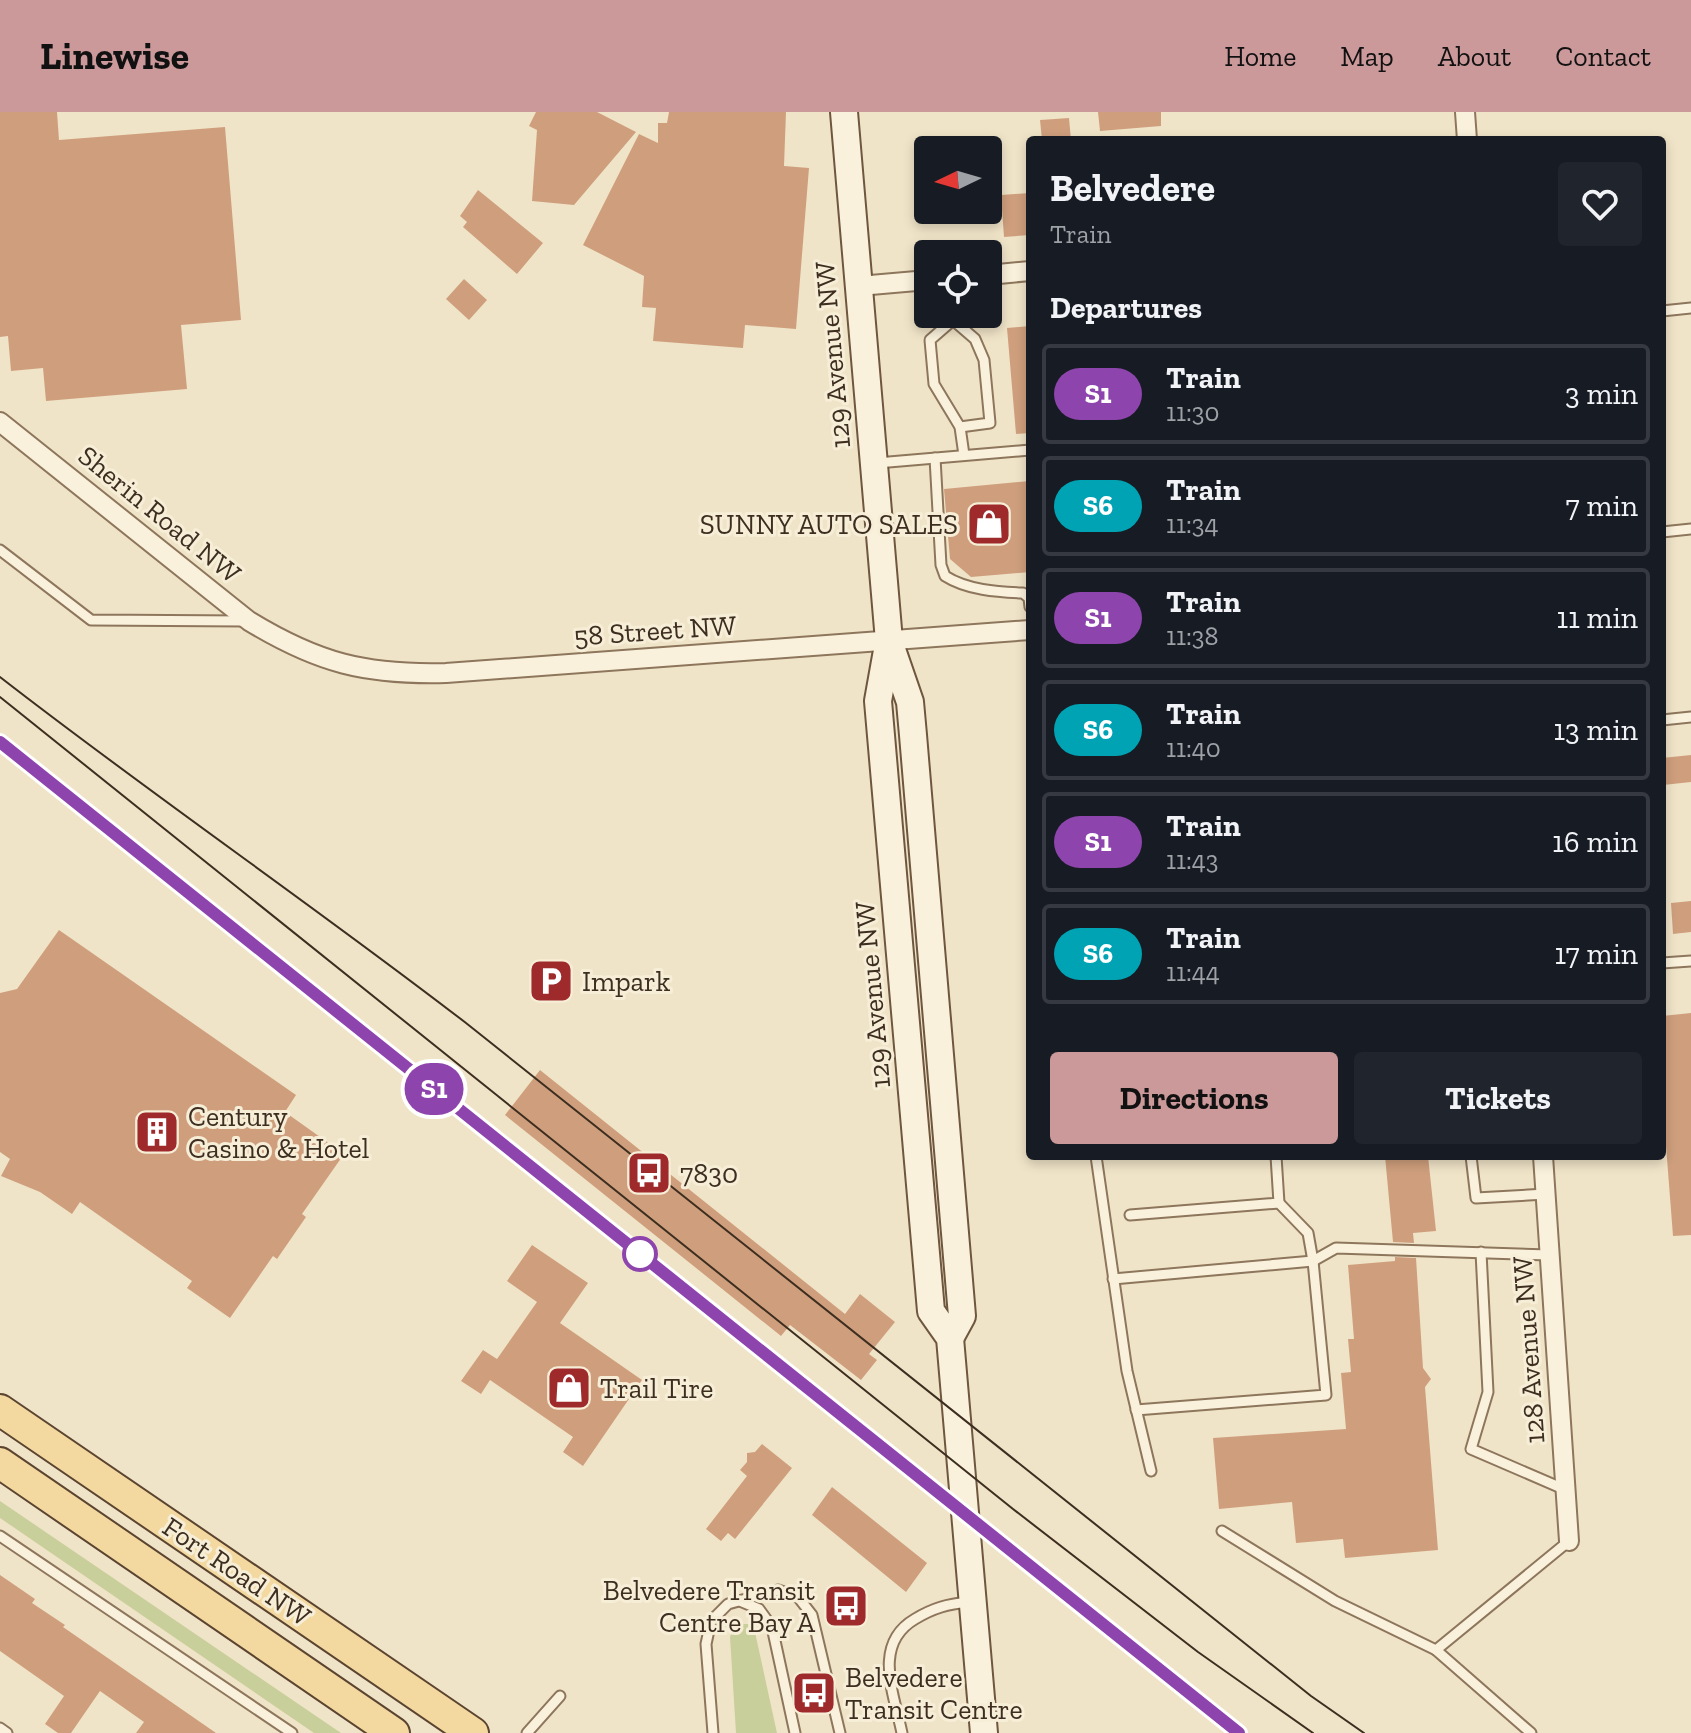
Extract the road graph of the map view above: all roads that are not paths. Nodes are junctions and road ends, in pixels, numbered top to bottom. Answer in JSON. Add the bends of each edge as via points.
{"nodes":[{"id":1,"x":844,"y":112,"type":"edge"},
{"id":2,"x":1465,"y":112,"type":"edge"},
{"id":3,"x":1467,"y":136,"type":"edge"},
{"id":4,"x":1026,"y":271,"type":"edge"},
{"id":5,"x":1002,"y":274,"type":"edge"},
{"id":6,"x":914,"y":281,"type":"edge"},
{"id":7,"x":859,"y":286,"type":"junction"},
{"id":8,"x":1691,"y":308,"type":"edge"},
{"id":9,"x":1666,"y":311,"type":"edge"},
{"id":10,"x":942,"y":328,"type":"edge"},
{"id":11,"x":964,"y":328,"type":"edge"},
{"id":12,"x":0,"y":422,"type":"edge"},
{"id":13,"x":960,"y":427,"type":"junction"},
{"id":14,"x":1026,"y":450,"type":"edge"},
{"id":15,"x":964,"y":455,"type":"junction"},
{"id":16,"x":935,"y":458,"type":"junction"},
{"id":17,"x":873,"y":463,"type":"junction"},
{"id":18,"x":1691,"y":529,"type":"edge"},
{"id":19,"x":1666,"y":532,"type":"edge"},
{"id":20,"x":0,"y":550,"type":"edge"},
{"id":21,"x":1026,"y":596,"type":"edge"},
{"id":22,"x":249,"y":621,"type":"junction"},
{"id":23,"x":1026,"y":630,"type":"edge"},
{"id":24,"x":889,"y":641,"type":"junction"},
{"id":25,"x":288,"y":645,"type":"joint"},
{"id":26,"x":1691,"y":717,"type":"edge"},
{"id":27,"x":1666,"y":720,"type":"edge"},
{"id":28,"x":1691,"y":961,"type":"edge"},
{"id":29,"x":1666,"y":963,"type":"edge"},
{"id":30,"x":1097,"y":1160,"type":"edge"},
{"id":31,"x":1276,"y":1160,"type":"edge"},
{"id":32,"x":1471,"y":1160,"type":"edge"},
{"id":33,"x":1543,"y":1160,"type":"edge"},
{"id":34,"x":1546,"y":1194,"type":"junction"},
{"id":35,"x":1279,"y":1203,"type":"junction"},
{"id":36,"x":1130,"y":1215,"type":"dead end"},
{"id":37,"x":1481,"y":1252,"type":"junction"},
{"id":38,"x":1550,"y":1255,"type":"junction"},
{"id":39,"x":1313,"y":1261,"type":"junction"},
{"id":40,"x":1113,"y":1279,"type":"junction"},
{"id":41,"x":0,"y":1410,"type":"edge"},
{"id":42,"x":1136,"y":1410,"type":"junction"},
{"id":43,"x":0,"y":1463,"type":"edge"},
{"id":44,"x":1151,"y":1471,"type":"dead end"},
{"id":45,"x":1566,"y":1490,"type":"junction"},
{"id":46,"x":1222,"y":1531,"type":"dead end"},
{"id":47,"x":0,"y":1536,"type":"edge"},
{"id":48,"x":1569,"y":1541,"type":"joint"},
{"id":49,"x":740,"y":1601,"type":"junction"},
{"id":50,"x":972,"y":1602,"type":"junction"},
{"id":51,"x":1436,"y":1650,"type":"junction"},
{"id":52,"x":560,"y":1696,"type":"dead end"},
{"id":53,"x":0,"y":1728,"type":"edge"},
{"id":54,"x":7,"y":1733,"type":"edge"},
{"id":55,"x":292,"y":1733,"type":"edge"},
{"id":56,"x":394,"y":1733,"type":"edge"},
{"id":57,"x":473,"y":1733,"type":"edge"},
{"id":58,"x":527,"y":1733,"type":"edge"},
{"id":59,"x":713,"y":1733,"type":"edge"},
{"id":60,"x":795,"y":1733,"type":"edge"},
{"id":61,"x":840,"y":1733,"type":"edge"},
{"id":62,"x":902,"y":1733,"type":"edge"},
{"id":63,"x":984,"y":1733,"type":"edge"},
{"id":64,"x":1531,"y":1733,"type":"edge"}],
"edges":[{"from":1,"to":7,"type":"street","name":"129 Avenue NW"},
{"from":2,"to":3,"type":"street"},
{"from":4,"to":5,"type":"street"},
{"from":6,"to":7,"type":"street"},
{"from":7,"to":17,"type":"street","name":"129 Avenue NW"},
{"from":8,"to":9,"type":"lane"},
{"from":10,"to":13,"type":"lane","via":[[930,340],[934,384]]},
{"from":11,"to":13,"type":"lane","via":[[984,360],[990,423]]},
{"from":12,"to":22,"type":"street","name":"Sherin Road NW"},
{"from":13,"to":15,"type":"lane"},
{"from":14,"to":15,"type":"lane"},
{"from":15,"to":16,"type":"lane"},
{"from":16,"to":17,"type":"lane"},
{"from":16,"to":21,"type":"lane","via":[[945,576],[957,584]]},
{"from":17,"to":24,"type":"street","name":"129 Avenue NW"},
{"from":18,"to":19,"type":"lane"},
{"from":20,"to":22,"type":"lane","via":[[91,620]]},
{"from":22,"to":25,"type":"street","name":"Sherin Road NW"},
{"from":23,"to":24,"type":"street","name":"58 Street NW"},
{"from":24,"to":25,"type":"street","name":"58 Street NW","via":[[418,674],[349,665]]},
{"from":24,"to":50,"type":"street","name":"129 Avenue NW","via":[[878,701],[931,1311],[950,1338]]},
{"from":26,"to":27,"type":"lane"},
{"from":28,"to":29,"type":"lane"},
{"from":30,"to":40,"type":"lane"},
{"from":31,"to":35,"type":"lane"},
{"from":32,"to":34,"type":"lane","via":[[1476,1198]]},
{"from":33,"to":34,"type":"street","name":"128 Avenue NW"},
{"from":34,"to":38,"type":"street","name":"128 Avenue NW"},
{"from":35,"to":36,"type":"lane"},
{"from":35,"to":39,"type":"lane","via":[[1308,1233]]},
{"from":37,"to":38,"type":"lane"},
{"from":37,"to":39,"type":"lane","via":[[1336,1248]]},
{"from":37,"to":45,"type":"lane","via":[[1488,1392],[1471,1449]]},
{"from":38,"to":45,"type":"street","name":"128 Avenue NW"},
{"from":39,"to":40,"type":"lane"},
{"from":39,"to":42,"type":"lane","via":[[1326,1395]]},
{"from":40,"to":42,"type":"lane"},
{"from":41,"to":57,"type":"main road","name":"Fort Road NW"},
{"from":42,"to":44,"type":"lane"},
{"from":43,"to":56,"type":"main road","name":"Fort Road NW"},
{"from":45,"to":48,"type":"street","name":"128 Avenue NW"},
{"from":46,"to":51,"type":"lane","via":[[1335,1601]]},
{"from":47,"to":55,"type":"lane"},
{"from":48,"to":51,"type":"lane"},
{"from":49,"to":59,"type":"lane","via":[[721,1609],[708,1631]]},
{"from":49,"to":60,"type":"lane","via":[[759,1609],[772,1627]]},
{"from":49,"to":61,"type":"lane","via":[[778,1590],[806,1605]]},
{"from":50,"to":62,"type":"lane","via":[[938,1607],[908,1623],[893,1641],[889,1673]]},
{"from":50,"to":63,"type":"street","name":"129 Avenue NW"},
{"from":51,"to":64,"type":"lane"},
{"from":52,"to":58,"type":"lane"},
{"from":53,"to":54,"type":"lane"}]}
